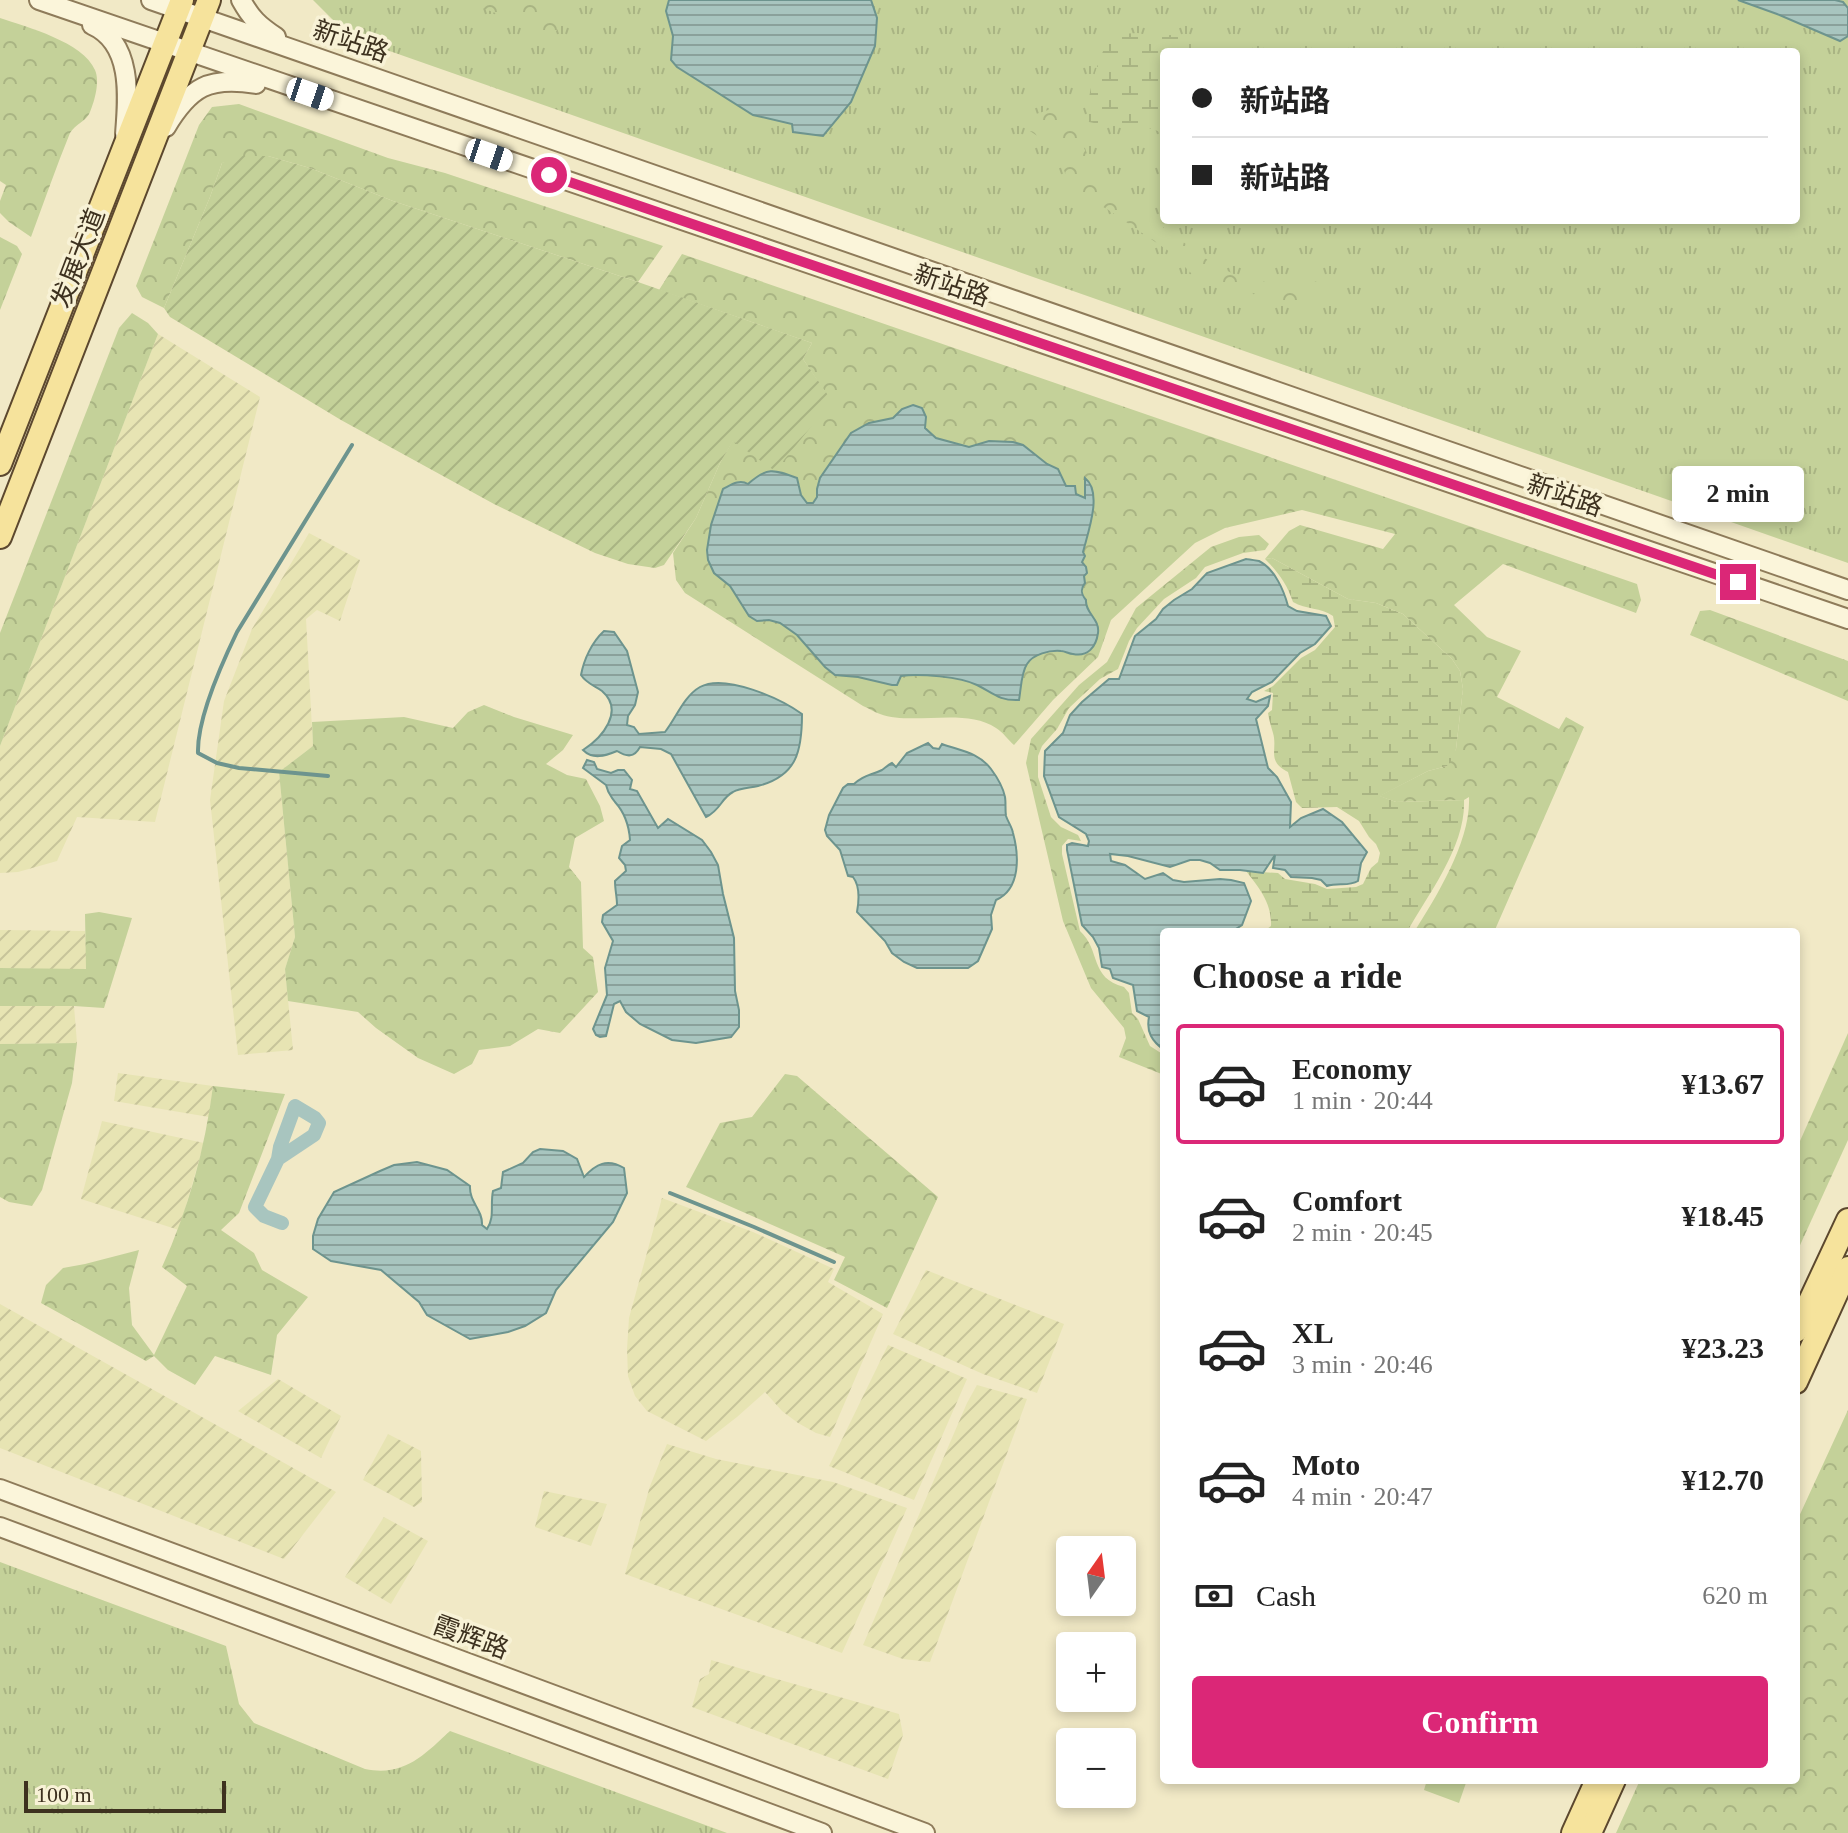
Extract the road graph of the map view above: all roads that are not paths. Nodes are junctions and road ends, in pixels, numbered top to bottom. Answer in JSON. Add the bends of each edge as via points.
{"nodes":[{"id":1,"x":37,"y":0,"type":"edge"},
{"id":2,"x":151,"y":0,"type":"edge"},
{"id":3,"x":241,"y":0,"type":"edge"},
{"id":4,"x":180,"y":4,"type":"edge"},
{"id":5,"x":206,"y":9,"type":"edge"},
{"id":6,"x":165,"y":42,"type":"junction"},
{"id":7,"x":189,"y":52,"type":"junction"},
{"id":8,"x":329,"y":61,"type":"junction"},
{"id":9,"x":310,"y":94,"type":"junction"},
{"id":10,"x":124,"y":147,"type":"junction"},
{"id":11,"x":148,"y":157,"type":"junction"},
{"id":12,"x":0,"y":464,"type":"edge"},
{"id":13,"x":0,"y":537,"type":"edge"},
{"id":14,"x":1848,"y":590,"type":"edge"},
{"id":15,"x":1848,"y":619,"type":"edge"},
{"id":16,"x":1848,"y":1220,"type":"edge"},
{"id":17,"x":1848,"y":1268,"type":"edge"},
{"id":18,"x":1800,"y":1322,"type":"edge"},
{"id":19,"x":1800,"y":1373,"type":"edge"},
{"id":20,"x":0,"y":1489,"type":"edge"},
{"id":21,"x":0,"y":1527,"type":"edge"},
{"id":22,"x":1595,"y":1784,"type":"edge"},
{"id":23,"x":1612,"y":1784,"type":"edge"},
{"id":24,"x":822,"y":1833,"type":"edge"},
{"id":25,"x":925,"y":1833,"type":"edge"},
{"id":26,"x":1573,"y":1833,"type":"edge"},
{"id":27,"x":1590,"y":1833,"type":"edge"}],
"edges":[{"from":1,"to":6,"type":"street","name":"新站路"},
{"from":1,"to":10,"type":"street","via":[[109,36],[124,65]]},
{"from":2,"to":4,"type":"street","name":"新站路"},
{"from":3,"to":8,"type":"street","via":[[258,25]]},
{"from":4,"to":5,"type":"street","name":"新站路"},
{"from":4,"to":6,"type":"main road","name":"发展大道"},
{"from":5,"to":7,"type":"main road","name":"发展大道"},
{"from":5,"to":8,"type":"street","name":"新站路"},
{"from":6,"to":7,"type":"street","name":"新站路"},
{"from":6,"to":10,"type":"main road","name":"发展大道"},
{"from":7,"to":9,"type":"street","name":"新站路"},
{"from":7,"to":11,"type":"main road","name":"发展大道"},
{"from":8,"to":14,"type":"street","name":"新站路"},
{"from":9,"to":11,"type":"street","via":[[213,82],[190,94]]},
{"from":9,"to":15,"type":"street","name":"新站路"},
{"from":10,"to":12,"type":"main road","name":"发展大道"},
{"from":11,"to":13,"type":"main road","name":"发展大道"},
{"from":16,"to":18,"type":"main road"},
{"from":17,"to":19,"type":"main road"},
{"from":20,"to":25,"type":"street","name":"霞辉路"},
{"from":21,"to":24,"type":"street"},
{"from":22,"to":26,"type":"main road"},
{"from":23,"to":27,"type":"main road"}]}
